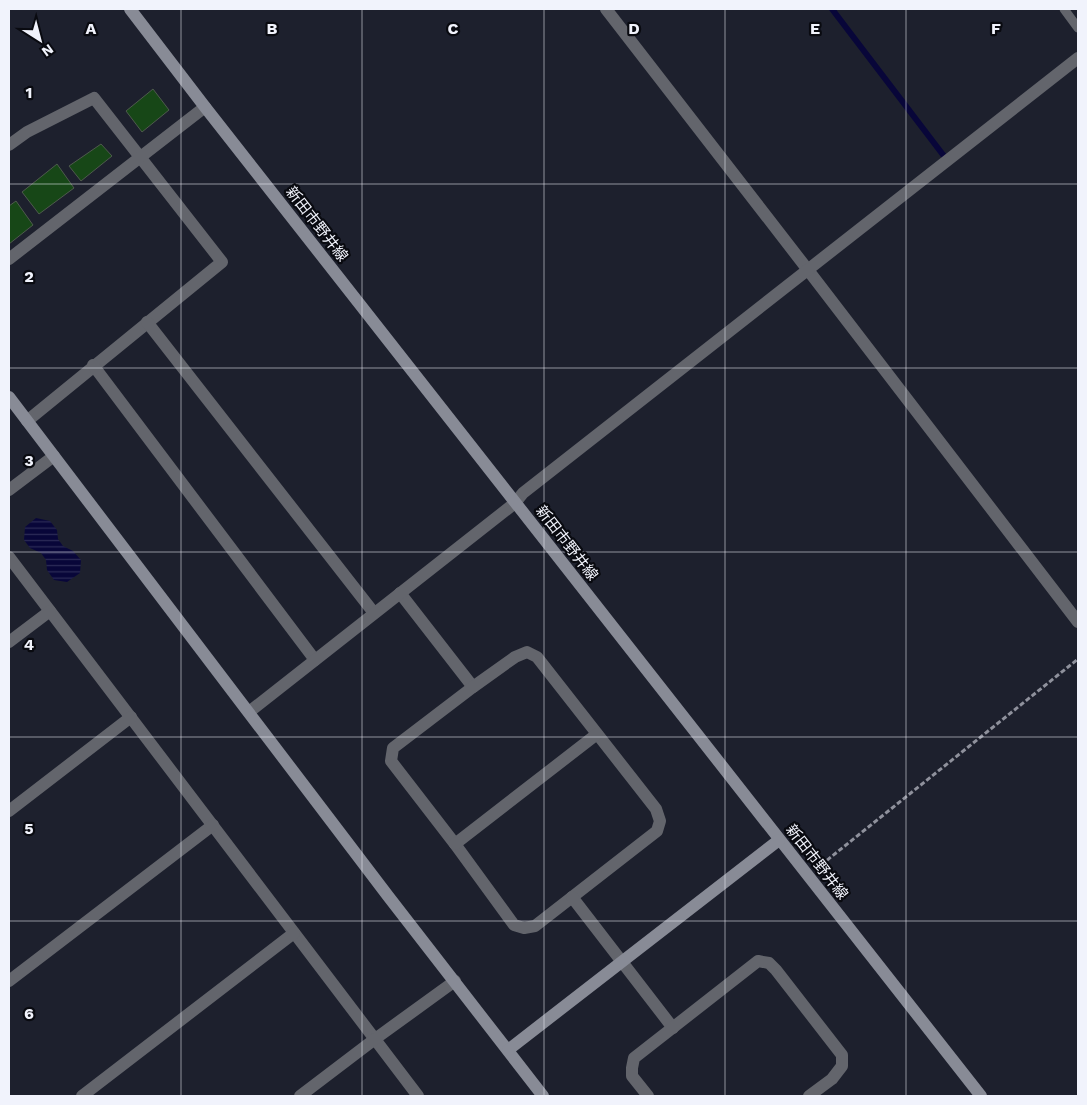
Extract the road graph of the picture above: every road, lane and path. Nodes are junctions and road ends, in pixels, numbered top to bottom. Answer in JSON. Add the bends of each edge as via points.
{"nodes":[{"id":1,"x":130,"y":9,"type":"edge"},
{"id":2,"x":606,"y":9,"type":"edge"},
{"id":3,"x":1064,"y":9,"type":"edge"},
{"id":4,"x":1078,"y":28,"type":"edge"},
{"id":5,"x":1078,"y":58,"type":"edge"},
{"id":6,"x":205,"y":107,"type":"junction"},
{"id":7,"x":9,"y":145,"type":"edge"},
{"id":8,"x":140,"y":157,"type":"junction"},
{"id":9,"x":9,"y":259,"type":"edge"},
{"id":10,"x":808,"y":270,"type":"junction"},
{"id":11,"x":147,"y":322,"type":"junction"},
{"id":12,"x":94,"y":365,"type":"junction"},
{"id":13,"x":9,"y":397,"type":"edge"},
{"id":14,"x":27,"y":421,"type":"junction"},
{"id":15,"x":54,"y":456,"type":"junction"},
{"id":16,"x":9,"y":490,"type":"edge"},
{"id":17,"x":515,"y":503,"type":"junction"},
{"id":18,"x":9,"y":557,"type":"edge"},
{"id":19,"x":400,"y":593,"type":"junction"},
{"id":20,"x":50,"y":611,"type":"junction"},
{"id":21,"x":374,"y":614,"type":"junction"},
{"id":22,"x":1078,"y":622,"type":"edge"},
{"id":23,"x":9,"y":642,"type":"edge"},
{"id":24,"x":1078,"y":659,"type":"edge"},
{"id":25,"x":315,"y":660,"type":"junction"},
{"id":26,"x":473,"y":687,"type":"junction"},
{"id":27,"x":249,"y":712,"type":"junction"},
{"id":28,"x":131,"y":717,"type":"junction"},
{"id":29,"x":597,"y":734,"type":"junction"},
{"id":30,"x":9,"y":811,"type":"edge"},
{"id":31,"x":213,"y":825,"type":"junction"},
{"id":32,"x":779,"y":840,"type":"junction"},
{"id":33,"x":455,"y":844,"type":"junction"},
{"id":34,"x":808,"y":876,"type":"junction"},
{"id":35,"x":572,"y":898,"type":"junction"},
{"id":36,"x":294,"y":933,"type":"junction"},
{"id":37,"x":622,"y":962,"type":"junction"},
{"id":38,"x":9,"y":981,"type":"edge"},
{"id":39,"x":454,"y":981,"type":"junction"},
{"id":40,"x":673,"y":1028,"type":"junction"},
{"id":41,"x":375,"y":1039,"type":"junction"},
{"id":42,"x":508,"y":1050,"type":"junction"},
{"id":43,"x":82,"y":1096,"type":"edge"},
{"id":44,"x":300,"y":1096,"type":"edge"},
{"id":45,"x":418,"y":1096,"type":"edge"},
{"id":46,"x":543,"y":1096,"type":"edge"},
{"id":47,"x":648,"y":1096,"type":"edge"},
{"id":48,"x":809,"y":1096,"type":"edge"},
{"id":49,"x":981,"y":1096,"type":"edge"}],
"edges":[{"from":1,"to":6,"type":"main road","name":"新田市野井線"},
{"from":2,"to":10,"type":"street"},
{"from":3,"to":4,"type":"lane"},
{"from":5,"to":10,"type":"street"},
{"from":6,"to":8,"type":"street"},
{"from":6,"to":17,"type":"main road","name":"新田市野井線"},
{"from":7,"to":8,"type":"street","via":[[27,132],[94,98]]},
{"from":8,"to":9,"type":"street"},
{"from":8,"to":11,"type":"street","via":[[222,262]]},
{"from":10,"to":17,"type":"street","via":[[523,492]]},
{"from":10,"to":22,"type":"street"},
{"from":11,"to":12,"type":"street"},
{"from":11,"to":21,"type":"street"},
{"from":12,"to":14,"type":"street"},
{"from":12,"to":25,"type":"street"},
{"from":13,"to":14,"type":"main road"},
{"from":14,"to":15,"type":"main road"},
{"from":15,"to":16,"type":"street"},
{"from":15,"to":27,"type":"main road"},
{"from":17,"to":19,"type":"street"},
{"from":17,"to":32,"type":"main road","name":"新田市野井線"},
{"from":18,"to":20,"type":"street"},
{"from":19,"to":21,"type":"street"},
{"from":19,"to":26,"type":"street"},
{"from":20,"to":23,"type":"street"},
{"from":20,"to":28,"type":"street"},
{"from":21,"to":25,"type":"street"},
{"from":24,"to":34,"type":"path"},
{"from":25,"to":27,"type":"street"},
{"from":26,"to":29,"type":"street","via":[[527,652],[537,657]]},
{"from":26,"to":33,"type":"street","via":[[393,748],[391,761]]},
{"from":27,"to":39,"type":"main road"},
{"from":28,"to":30,"type":"street"},
{"from":28,"to":31,"type":"street"},
{"from":29,"to":33,"type":"street"},
{"from":29,"to":35,"type":"street","via":[[656,809],[660,821],[656,831]]},
{"from":31,"to":36,"type":"street"},
{"from":31,"to":38,"type":"street"},
{"from":32,"to":34,"type":"main road","name":"新田市野井線"},
{"from":32,"to":37,"type":"main road"},
{"from":33,"to":35,"type":"street","via":[[514,925],[524,928],[536,926]]},
{"from":34,"to":49,"type":"main road","name":"新田市野井線"},
{"from":35,"to":37,"type":"street"},
{"from":36,"to":41,"type":"street"},
{"from":36,"to":43,"type":"street"},
{"from":37,"to":40,"type":"street"},
{"from":37,"to":42,"type":"main road"},
{"from":39,"to":41,"type":"street"},
{"from":39,"to":42,"type":"main road"},
{"from":40,"to":47,"type":"street","via":[[634,1058],[632,1076]]},
{"from":40,"to":48,"type":"street","via":[[758,961],[769,962],[842,1055],[842,1066],[832,1079]]},
{"from":41,"to":44,"type":"street"},
{"from":41,"to":45,"type":"street"},
{"from":42,"to":46,"type":"main road"}]}
